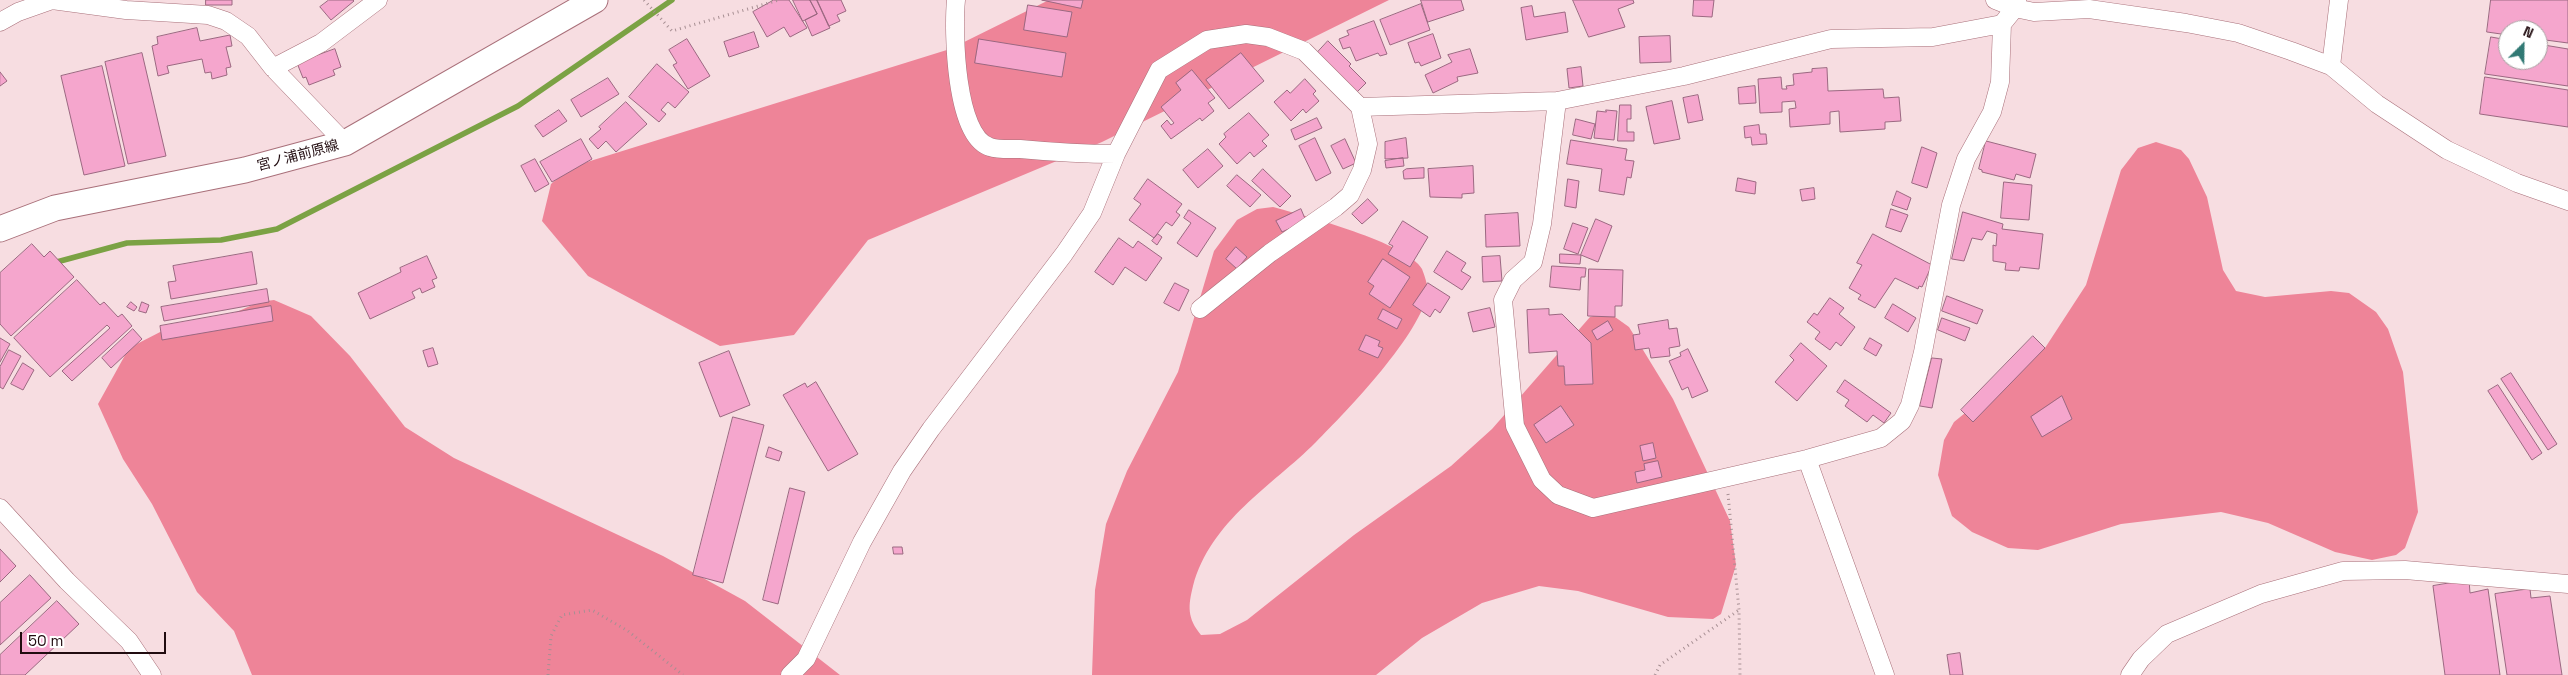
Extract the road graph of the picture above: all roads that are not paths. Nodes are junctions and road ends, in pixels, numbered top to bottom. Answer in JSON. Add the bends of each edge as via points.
{"nodes":[{"id":1,"x":378,"y":0,"type":"edge"},
{"id":2,"x":595,"y":0,"type":"edge"},
{"id":3,"x":956,"y":0,"type":"edge"},
{"id":4,"x":1995,"y":0,"type":"edge"},
{"id":5,"x":2339,"y":0,"type":"edge"},
{"id":6,"x":2016,"y":4,"type":"edge"},
{"id":7,"x":0,"y":22,"type":"edge"},
{"id":8,"x":2002,"y":24,"type":"junction"},
{"id":9,"x":2331,"y":66,"type":"junction"},
{"id":10,"x":273,"y":68,"type":"junction"},
{"id":11,"x":1557,"y":101,"type":"junction"},
{"id":12,"x":1360,"y":108,"type":"junction"},
{"id":13,"x":345,"y":143,"type":"junction"},
{"id":14,"x":1116,"y":154,"type":"junction"},
{"id":15,"x":2568,"y":201,"type":"edge"},
{"id":16,"x":0,"y":229,"type":"edge"},
{"id":17,"x":1200,"y":309,"type":"dead end"},
{"id":18,"x":1807,"y":459,"type":"junction"},
{"id":19,"x":0,"y":508,"type":"edge"},
{"id":20,"x":2568,"y":584,"type":"edge"},
{"id":21,"x":152,"y":675,"type":"edge"},
{"id":22,"x":790,"y":675,"type":"edge"},
{"id":23,"x":1885,"y":675,"type":"edge"},
{"id":24,"x":2130,"y":675,"type":"edge"}],
"edges":[{"from":1,"to":10,"type":"street","via":[[321,43]]},
{"from":2,"to":13,"type":"main road","name":"宮ノ浦前原線"},
{"from":3,"to":14,"type":"street","via":[[954,21],[961,95],[966,118],[977,137],[988,147]]},
{"from":4,"to":6,"type":"street"},
{"from":5,"to":9,"type":"street"},
{"from":6,"to":8,"type":"street"},
{"from":6,"to":9,"type":"street","via":[[2034,12],[2089,9],[2238,33]]},
{"from":7,"to":10,"type":"street","via":[[52,0],[126,10],[208,15],[226,21],[248,36]]},
{"from":8,"to":11,"type":"street","via":[[1933,37],[1831,39],[1684,76]]},
{"from":8,"to":18,"type":"street","via":[[2000,82],[1992,112],[1966,159],[1951,205],[1910,405],[1902,421],[1881,438]]},
{"from":9,"to":15,"type":"street","via":[[2377,104],[2448,150],[2516,184]]},
{"from":10,"to":13,"type":"street"},
{"from":11,"to":12,"type":"street"},
{"from":11,"to":18,"type":"street","via":[[1542,224],[1532,262],[1513,280],[1503,300],[1515,426],[1542,480],[1558,496],[1593,508]]},
{"from":12,"to":14,"type":"street","via":[[1304,50],[1268,37],[1246,34],[1207,40],[1159,70]]},
{"from":12,"to":17,"type":"street","via":[[1368,144],[1362,170],[1350,195]]},
{"from":13,"to":16,"type":"main road","name":"宮ノ浦前原線","via":[[245,170],[55,208]]},
{"from":14,"to":22,"type":"street","via":[[1092,213],[930,428],[902,471],[862,542],[806,659]]},
{"from":18,"to":23,"type":"street"},
{"from":19,"to":21,"type":"street","via":[[67,581],[129,641]]},
{"from":20,"to":24,"type":"street","via":[[2405,570],[2343,571],[2261,594],[2168,634],[2141,659]]}]}
